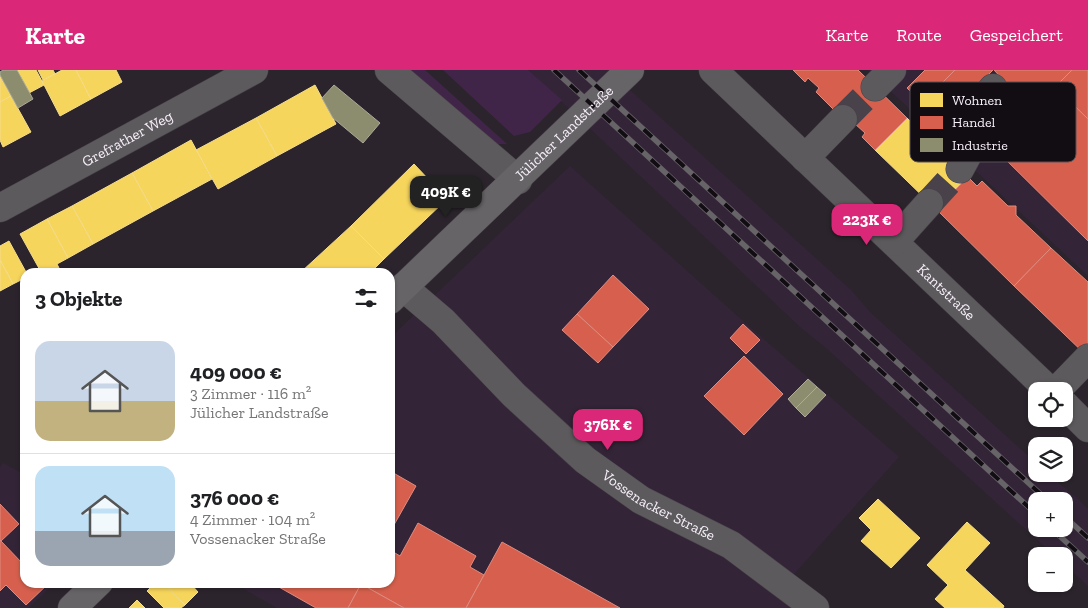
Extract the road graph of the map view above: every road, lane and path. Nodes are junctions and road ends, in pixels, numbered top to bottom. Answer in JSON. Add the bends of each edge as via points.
{"nodes":[{"id":1,"x":254,"y":70,"type":"edge"},
{"id":2,"x":389,"y":70,"type":"edge"},
{"id":3,"x":630,"y":70,"type":"edge"},
{"id":4,"x":713,"y":70,"type":"edge"},
{"id":5,"x":843,"y":119,"type":"tunnel mouth"},
{"id":6,"x":806,"y":158,"type":"junction"},
{"id":7,"x":964,"y":162,"type":"edge"},
{"id":8,"x":960,"y":169,"type":"tunnel mouth"},
{"id":9,"x":518,"y":180,"type":"junction"},
{"id":10,"x":929,"y":203,"type":"tunnel mouth"},
{"id":11,"x":0,"y":208,"type":"edge"},
{"id":12,"x":894,"y":242,"type":"junction"},
{"id":13,"x":397,"y":294,"type":"edge"},
{"id":14,"x":1088,"y":358,"type":"edge"},
{"id":15,"x":1088,"y":380,"type":"edge"},
{"id":16,"x":1041,"y":382,"type":"edge"},
{"id":17,"x":1065,"y":382,"type":"edge"},
{"id":18,"x":1073,"y":396,"type":"edge"},
{"id":19,"x":1073,"y":414,"type":"edge"},
{"id":20,"x":1088,"y":428,"type":"edge"},
{"id":21,"x":93,"y":588,"type":"edge"},
{"id":22,"x":72,"y":608,"type":"edge"},
{"id":23,"x":815,"y":608,"type":"edge"}],
"edges":[{"from":1,"to":11,"type":"street","name":"Grefrather Weg"},
{"from":2,"to":9,"type":"street"},
{"from":3,"to":9,"type":"main road","name":"Jülicher Landstraße"},
{"from":4,"to":6,"type":"street","name":"Kantstraße"},
{"from":5,"to":6,"type":"street"},
{"from":6,"to":12,"type":"street","name":"Kantstraße"},
{"from":7,"to":8,"type":"street"},
{"from":9,"to":13,"type":"main road","name":"Jülicher Landstraße"},
{"from":10,"to":12,"type":"street"},
{"from":12,"to":16,"type":"street","name":"Kantstraße"},
{"from":13,"to":23,"type":"street","name":"Vossenacker Straße","via":[[443,321],[514,395],[585,460],[640,500],[731,546]]},
{"from":14,"to":17,"type":"street"},
{"from":15,"to":18,"type":"street"},
{"from":19,"to":20,"type":"street"},
{"from":21,"to":22,"type":"main road"}]}
